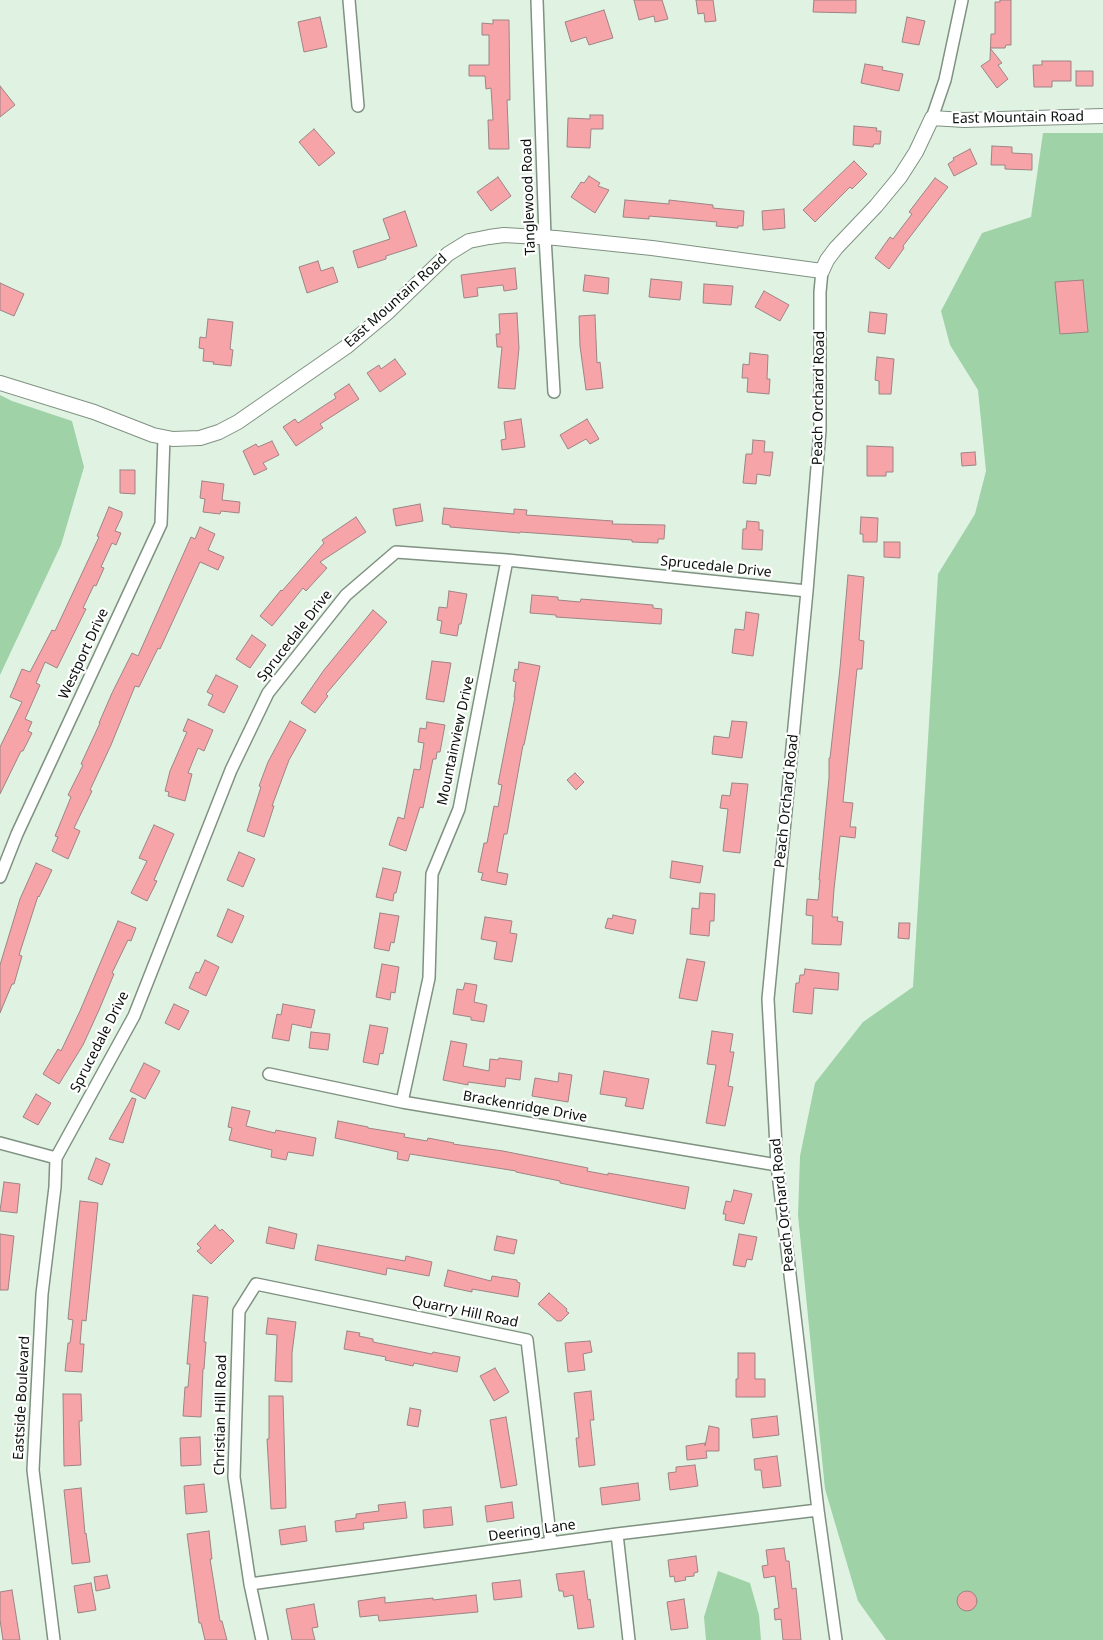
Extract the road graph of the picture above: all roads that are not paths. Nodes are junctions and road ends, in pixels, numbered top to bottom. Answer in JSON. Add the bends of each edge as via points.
{"nodes":[{"id":1,"x":350,"y":0,"type":"edge"},
{"id":2,"x":537,"y":0,"type":"edge"},
{"id":3,"x":962,"y":0,"type":"edge"},
{"id":4,"x":358,"y":106,"type":"dead end"},
{"id":5,"x":1103,"y":116,"type":"edge"},
{"id":6,"x":932,"y":118,"type":"junction"},
{"id":7,"x":545,"y":237,"type":"junction"},
{"id":8,"x":822,"y":271,"type":"junction"},
{"id":9,"x":0,"y":383,"type":"edge"},
{"id":10,"x":554,"y":392,"type":"dead end"},
{"id":11,"x":164,"y":437,"type":"junction"},
{"id":12,"x":507,"y":560,"type":"junction"},
{"id":13,"x":807,"y":591,"type":"junction"},
{"id":14,"x":0,"y":877,"type":"edge"},
{"id":15,"x":269,"y":1074,"type":"dead end"},
{"id":16,"x":402,"y":1102,"type":"junction"},
{"id":17,"x":0,"y":1143,"type":"edge"},
{"id":18,"x":56,"y":1158,"type":"junction"},
{"id":19,"x":777,"y":1165,"type":"junction"},
{"id":20,"x":256,"y":1284,"type":"joint"},
{"id":21,"x":818,"y":1510,"type":"junction"},
{"id":22,"x":617,"y":1534,"type":"junction"},
{"id":23,"x":551,"y":1543,"type":"junction"},
{"id":24,"x":250,"y":1584,"type":"junction"},
{"id":25,"x":54,"y":1640,"type":"edge"},
{"id":26,"x":262,"y":1640,"type":"edge"},
{"id":27,"x":629,"y":1640,"type":"edge"},
{"id":28,"x":836,"y":1640,"type":"edge"}],
"edges":[{"from":1,"to":4,"type":"street"},
{"from":2,"to":7,"type":"street","name":"Tanglewood Road"},
{"from":3,"to":6,"type":"street","name":"Peach Orchard Road","via":[[945,80]]},
{"from":5,"to":6,"type":"street","name":"East Mountain Road"},
{"from":6,"to":8,"type":"street","name":"Peach Orchard Road","via":[[900,177],[836,248]]},
{"from":7,"to":8,"type":"street","name":"East Mountain Road"},
{"from":7,"to":10,"type":"street","name":"Tanglewood Road"},
{"from":7,"to":11,"type":"street","name":"East Mountain Road","via":[[489,236],[461,245],[367,330],[238,422],[200,438]]},
{"from":8,"to":13,"type":"street","name":"Peach Orchard Road","via":[[821,415]]},
{"from":9,"to":11,"type":"street","name":"East Mountain Road"},
{"from":11,"to":14,"type":"street","name":"Westport Drive","via":[[161,524]]},
{"from":12,"to":13,"type":"street","name":"Sprucedale Drive"},
{"from":12,"to":16,"type":"street","name":"Mountainview Drive","via":[[459,810],[432,874],[429,978]]},
{"from":12,"to":18,"type":"street","name":"Sprucedale Drive","via":[[396,552],[346,595],[268,693],[231,770],[134,1016]]},
{"from":13,"to":19,"type":"street","name":"Peach Orchard Road","via":[[768,999]]},
{"from":15,"to":16,"type":"street","name":"Brackenridge Drive"},
{"from":16,"to":19,"type":"street","name":"Brackenridge Drive"},
{"from":17,"to":18,"type":"street"},
{"from":18,"to":25,"type":"street","name":"Eastside Boulevard","via":[[42,1294],[33,1470]]},
{"from":19,"to":21,"type":"street","name":"Peach Orchard Road"},
{"from":20,"to":23,"type":"street","name":"Quarry Hill Road","via":[[527,1340]]},
{"from":20,"to":24,"type":"street","name":"Christian Hill Road","via":[[239,1311],[234,1477]]},
{"from":21,"to":22,"type":"street","name":"Deering Lane"},
{"from":21,"to":28,"type":"street","name":"Peach Orchard Road"},
{"from":22,"to":23,"type":"street","name":"Deering Lane"},
{"from":22,"to":27,"type":"street"},
{"from":23,"to":24,"type":"street","name":"Deering Lane"},
{"from":24,"to":26,"type":"street","name":"Christian Hill Road"}]}
